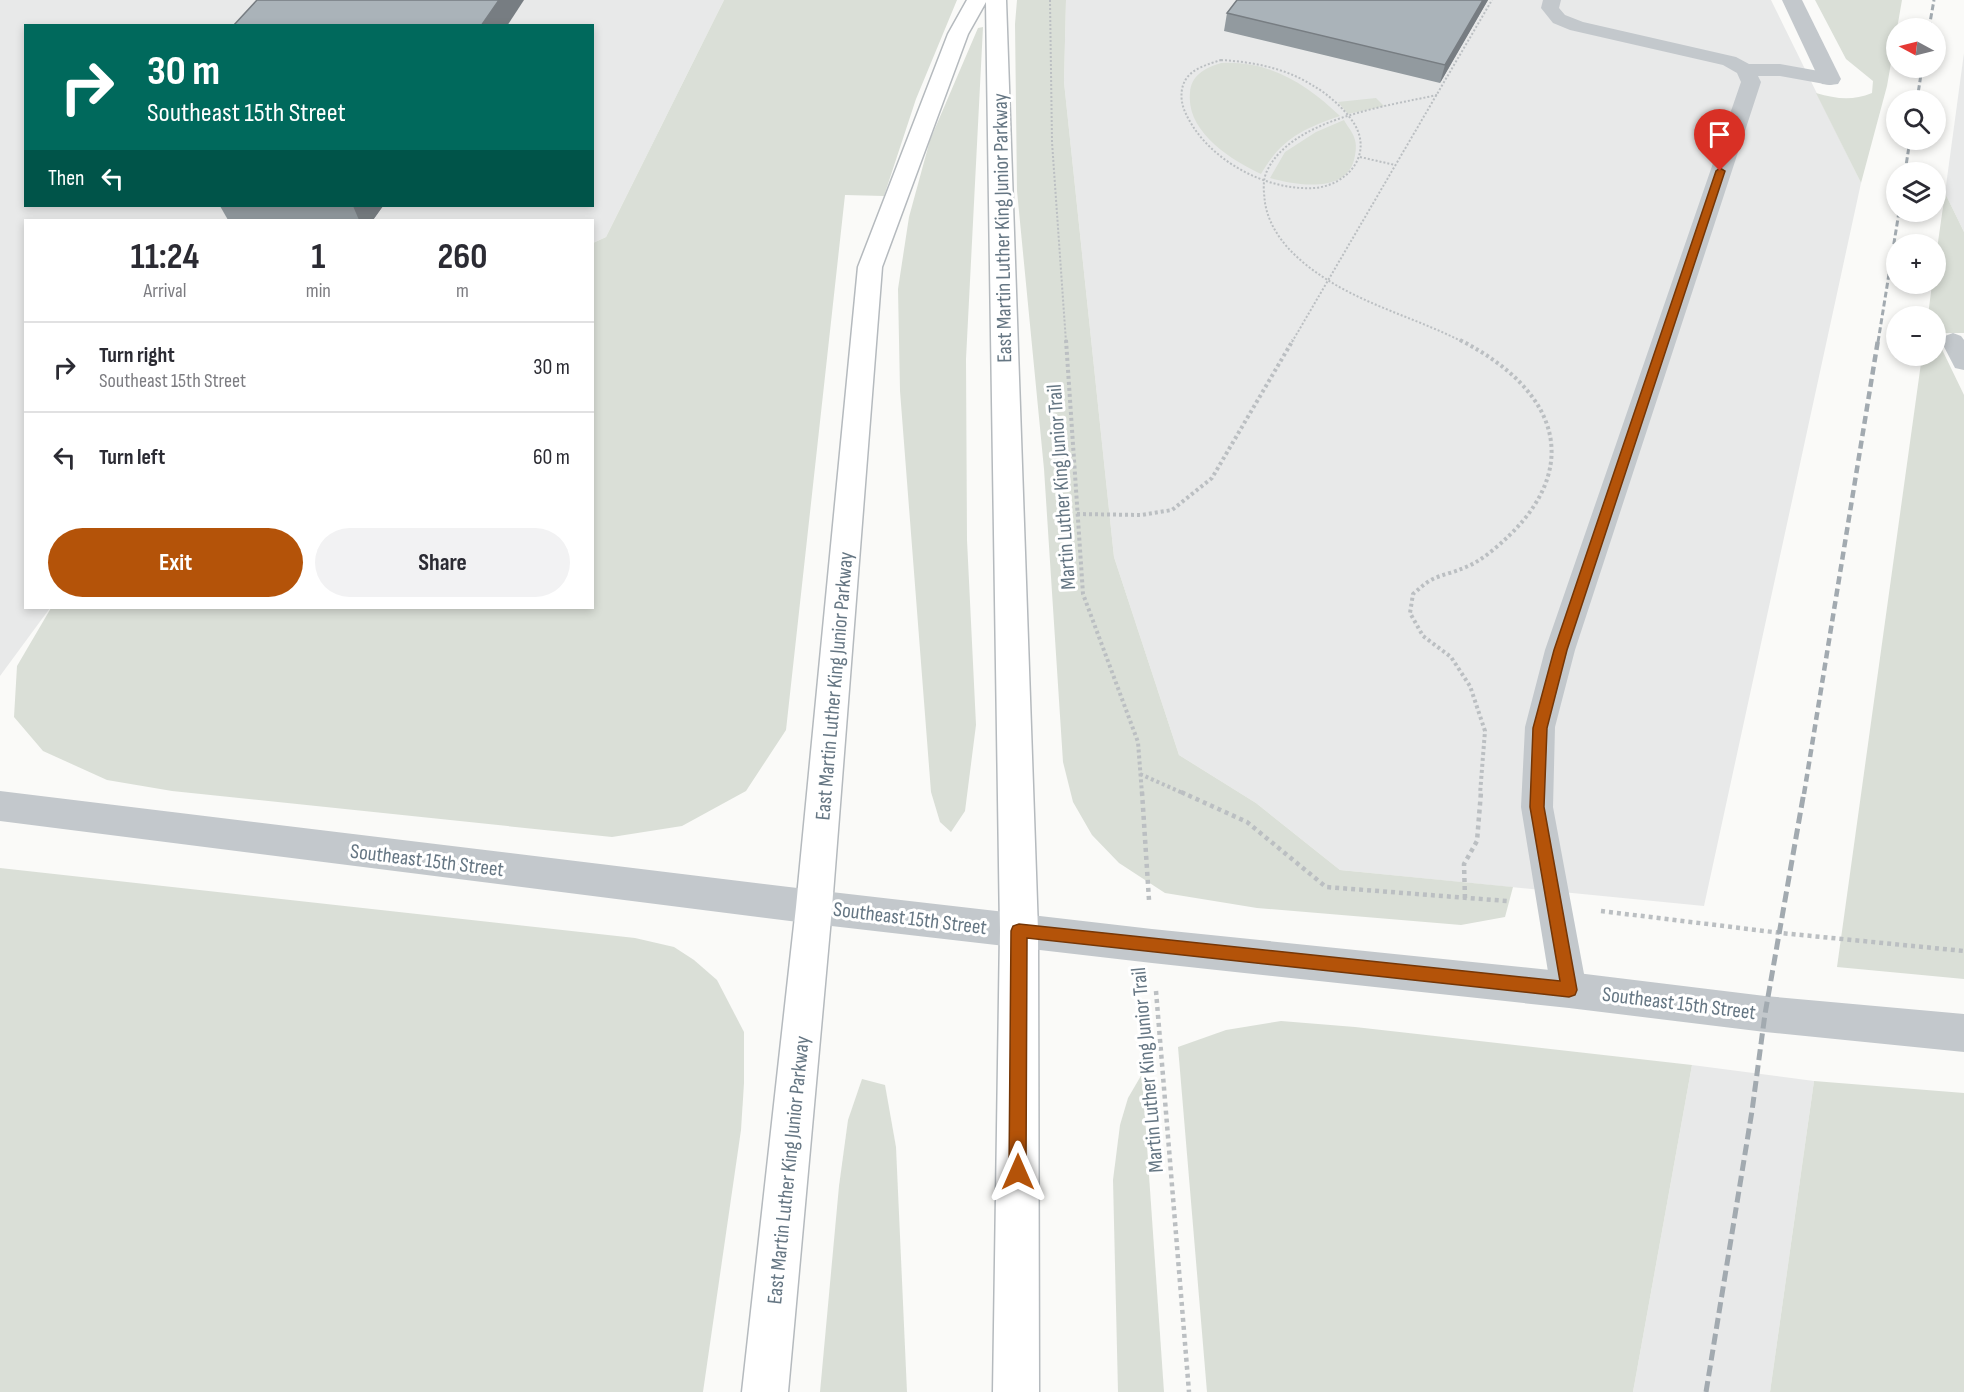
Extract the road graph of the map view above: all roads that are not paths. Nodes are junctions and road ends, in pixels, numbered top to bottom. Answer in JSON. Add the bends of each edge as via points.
{"nodes":[{"id":1,"x":977,"y":0,"type":"edge"},
{"id":2,"x":996,"y":0,"type":"edge"},
{"id":3,"x":1552,"y":0,"type":"edge"},
{"id":4,"x":1792,"y":0,"type":"edge"},
{"id":5,"x":1745,"y":70,"type":"junction"},
{"id":6,"x":1830,"y":79,"type":"joint"},
{"id":7,"x":0,"y":806,"type":"edge"},
{"id":8,"x":814,"y":906,"type":"junction"},
{"id":9,"x":1019,"y":931,"type":"junction"},
{"id":10,"x":1569,"y":990,"type":"junction"},
{"id":11,"x":1964,"y":1033,"type":"edge"},
{"id":12,"x":765,"y":1392,"type":"edge"},
{"id":13,"x":1016,"y":1392,"type":"edge"}],
"edges":[{"from":1,"to":8,"type":"main road","name":"East Martin Luther King Junior Parkway","via":[[958,34],[870,267]]},
{"from":2,"to":9,"type":"main road","name":"East Martin Luther King Junior Parkway"},
{"from":3,"to":5,"type":"lane","via":[[1550,8],[1559,19],[1577,26],[1729,61]]},
{"from":4,"to":6,"type":"street"},
{"from":5,"to":6,"type":"lane","via":[[1780,70]]},
{"from":5,"to":10,"type":"lane","via":[[1750,82],[1564,639],[1540,728],[1537,807]]},
{"from":7,"to":8,"type":"street","name":"Southeast 15th Street"},
{"from":8,"to":9,"type":"street","name":"Southeast 15th Street"},
{"from":8,"to":12,"type":"main road","name":"East Martin Luther King Junior Parkway"},
{"from":9,"to":10,"type":"street","name":"Southeast 15th Street"},
{"from":9,"to":13,"type":"main road","name":"East Martin Luther King Junior Parkway"},
{"from":10,"to":11,"type":"street","name":"Southeast 15th Street"}]}
